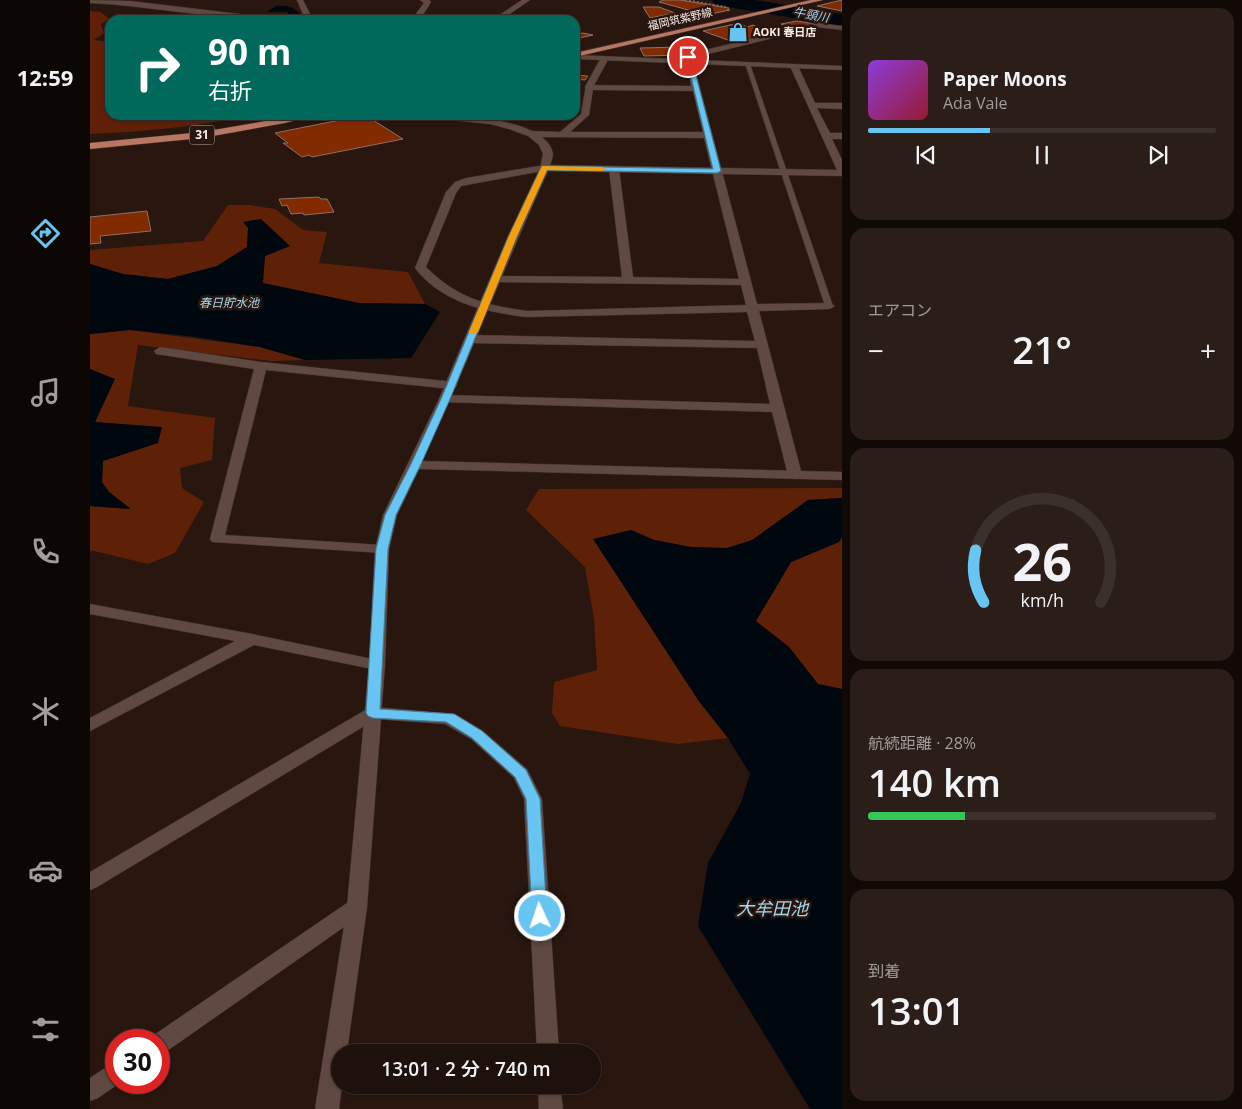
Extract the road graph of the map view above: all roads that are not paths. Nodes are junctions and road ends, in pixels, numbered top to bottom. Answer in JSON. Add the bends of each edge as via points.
{"nodes":[{"id":1,"x":103,"y":0,"type":"edge"},
{"id":2,"x":300,"y":0,"type":"edge"},
{"id":3,"x":423,"y":0,"type":"edge"},
{"id":4,"x":526,"y":0,"type":"edge"},
{"id":5,"x":820,"y":0,"type":"edge"},
{"id":6,"x":90,"y":1,"type":"edge"},
{"id":7,"x":794,"y":3,"type":"edge"},
{"id":8,"x":231,"y":15,"type":"edge"},
{"id":9,"x":307,"y":15,"type":"edge"},
{"id":10,"x":419,"y":15,"type":"edge"},
{"id":11,"x":504,"y":15,"type":"edge"},
{"id":12,"x":842,"y":28,"type":"edge"},
{"id":13,"x":580,"y":49,"type":"edge"},
{"id":14,"x":580,"y":55,"type":"edge"},
{"id":15,"x":580,"y":56,"type":"edge"},
{"id":16,"x":605,"y":58,"type":"junction"},
{"id":17,"x":691,"y":63,"type":"junction"},
{"id":18,"x":747,"y":64,"type":"junction"},
{"id":19,"x":794,"y":66,"type":"junction"},
{"id":20,"x":842,"y":68,"type":"edge"},
{"id":21,"x":589,"y":86,"type":"junction"},
{"id":22,"x":696,"y":89,"type":"junction"},
{"id":23,"x":812,"y":105,"type":"junction"},
{"id":24,"x":842,"y":106,"type":"edge"},
{"id":25,"x":580,"y":119,"type":"edge"},
{"id":26,"x":257,"y":120,"type":"edge"},
{"id":27,"x":287,"y":120,"type":"edge"},
{"id":28,"x":473,"y":120,"type":"edge"},
{"id":29,"x":579,"y":120,"type":"edge"},
{"id":30,"x":531,"y":134,"type":"junction"},
{"id":31,"x":562,"y":134,"type":"junction"},
{"id":32,"x":708,"y":135,"type":"junction"},
{"id":33,"x":826,"y":136,"type":"junction"},
{"id":34,"x":842,"y":136,"type":"edge"},
{"id":35,"x":90,"y":141,"type":"edge"},
{"id":36,"x":90,"y":146,"type":"edge"},
{"id":37,"x":544,"y":168,"type":"junction"},
{"id":38,"x":614,"y":169,"type":"junction"},
{"id":39,"x":717,"y":171,"type":"junction"},
{"id":40,"x":784,"y":172,"type":"junction"},
{"id":41,"x":842,"y":172,"type":"edge"},
{"id":42,"x":496,"y":279,"type":"junction"},
{"id":43,"x":628,"y":280,"type":"junction"},
{"id":44,"x":746,"y":282,"type":"junction"},
{"id":45,"x":830,"y":306,"type":"joint"},
{"id":46,"x":752,"y":307,"type":"junction"},
{"id":47,"x":484,"y":308,"type":"junction"},
{"id":48,"x":470,"y":339,"type":"junction"},
{"id":49,"x":762,"y":345,"type":"junction"},
{"id":50,"x":160,"y":351,"type":"dead end"},
{"id":51,"x":261,"y":366,"type":"junction"},
{"id":52,"x":451,"y":385,"type":"junction"},
{"id":53,"x":445,"y":399,"type":"junction"},
{"id":54,"x":778,"y":408,"type":"junction"},
{"id":55,"x":416,"y":464,"type":"junction"},
{"id":56,"x":795,"y":475,"type":"junction"},
{"id":57,"x":842,"y":476,"type":"edge"},
{"id":58,"x":382,"y":549,"type":"junction"},
{"id":59,"x":90,"y":609,"type":"edge"},
{"id":60,"x":252,"y":639,"type":"junction"},
{"id":61,"x":377,"y":665,"type":"junction"},
{"id":62,"x":373,"y":713,"type":"junction"},
{"id":63,"x":90,"y":724,"type":"edge"},
{"id":64,"x":90,"y":882,"type":"edge"},
{"id":65,"x":357,"y":907,"type":"junction"},
{"id":66,"x":170,"y":1036,"type":"edge"},
{"id":67,"x":548,"y":1044,"type":"edge"},
{"id":68,"x":105,"y":1081,"type":"edge"},
{"id":69,"x":90,"y":1091,"type":"edge"},
{"id":70,"x":550,"y":1094,"type":"edge"},
{"id":71,"x":327,"y":1109,"type":"edge"},
{"id":72,"x":551,"y":1109,"type":"edge"}],
"edges":[{"from":1,"to":6,"type":"street"},
{"from":1,"to":8,"type":"street"},
{"from":2,"to":9,"type":"street"},
{"from":3,"to":10,"type":"street","via":[[428,2]]},
{"from":4,"to":11,"type":"street"},
{"from":5,"to":7,"type":"main road","name":"福岡筑紫野線"},
{"from":7,"to":13,"type":"main road","name":"福岡筑紫野線","via":[[782,3]]},
{"from":7,"to":14,"type":"main road","name":"福岡筑紫野線"},
{"from":12,"to":17,"type":"street","via":[[817,25],[688,57]]},
{"from":15,"to":16,"type":"street"},
{"from":16,"to":17,"type":"street"},
{"from":16,"to":21,"type":"street"},
{"from":17,"to":18,"type":"street"},
{"from":17,"to":22,"type":"street"},
{"from":18,"to":19,"type":"street"},
{"from":18,"to":40,"type":"lane"},
{"from":19,"to":20,"type":"street"},
{"from":19,"to":23,"type":"street"},
{"from":21,"to":22,"type":"street"},
{"from":21,"to":25,"type":"street","via":[[585,115]]},
{"from":22,"to":32,"type":"street"},
{"from":23,"to":24,"type":"street"},
{"from":23,"to":33,"type":"street"},
{"from":26,"to":35,"type":"main road","number":"31","via":[[216,128]]},
{"from":27,"to":36,"type":"main road","number":"31","via":[[166,140]]},
{"from":28,"to":30,"type":"street"},
{"from":29,"to":31,"type":"street"},
{"from":30,"to":31,"type":"street"},
{"from":30,"to":37,"type":"street","via":[[544,144],[548,154]]},
{"from":31,"to":32,"type":"street"},
{"from":32,"to":39,"type":"street"},
{"from":33,"to":34,"type":"street"},
{"from":33,"to":41,"type":"street"},
{"from":37,"to":38,"type":"street"},
{"from":37,"to":42,"type":"street"},
{"from":37,"to":47,"type":"street","via":[[458,184],[451,192],[425,252],[420,268],[434,284]]},
{"from":38,"to":39,"type":"street"},
{"from":38,"to":43,"type":"street"},
{"from":39,"to":40,"type":"street"},
{"from":39,"to":44,"type":"street"},
{"from":40,"to":41,"type":"street"},
{"from":40,"to":45,"type":"lane"},
{"from":42,"to":43,"type":"street"},
{"from":42,"to":47,"type":"street"},
{"from":43,"to":44,"type":"street"},
{"from":44,"to":46,"type":"street"},
{"from":45,"to":46,"type":"street"},
{"from":46,"to":47,"type":"street","via":[[527,314]]},
{"from":46,"to":49,"type":"street"},
{"from":47,"to":48,"type":"street"},
{"from":48,"to":49,"type":"street"},
{"from":48,"to":52,"type":"street"},
{"from":49,"to":54,"type":"street"},
{"from":50,"to":51,"type":"street"},
{"from":51,"to":52,"type":"street"},
{"from":51,"to":58,"type":"street","via":[[217,538]]},
{"from":52,"to":53,"type":"street"},
{"from":53,"to":54,"type":"street"},
{"from":53,"to":55,"type":"street"},
{"from":54,"to":56,"type":"street"},
{"from":55,"to":56,"type":"street"},
{"from":55,"to":58,"type":"street","via":[[390,515]]},
{"from":56,"to":57,"type":"street"},
{"from":58,"to":61,"type":"street"},
{"from":59,"to":60,"type":"street"},
{"from":60,"to":61,"type":"street"},
{"from":60,"to":63,"type":"street"},
{"from":61,"to":62,"type":"street"},
{"from":62,"to":64,"type":"street"},
{"from":62,"to":65,"type":"street"},
{"from":62,"to":67,"type":"street","via":[[449,718],[477,734],[521,774],[533,799]]},
{"from":65,"to":66,"type":"street"},
{"from":65,"to":71,"type":"street"},
{"from":68,"to":69,"type":"street"},
{"from":70,"to":72,"type":"street"}]}
